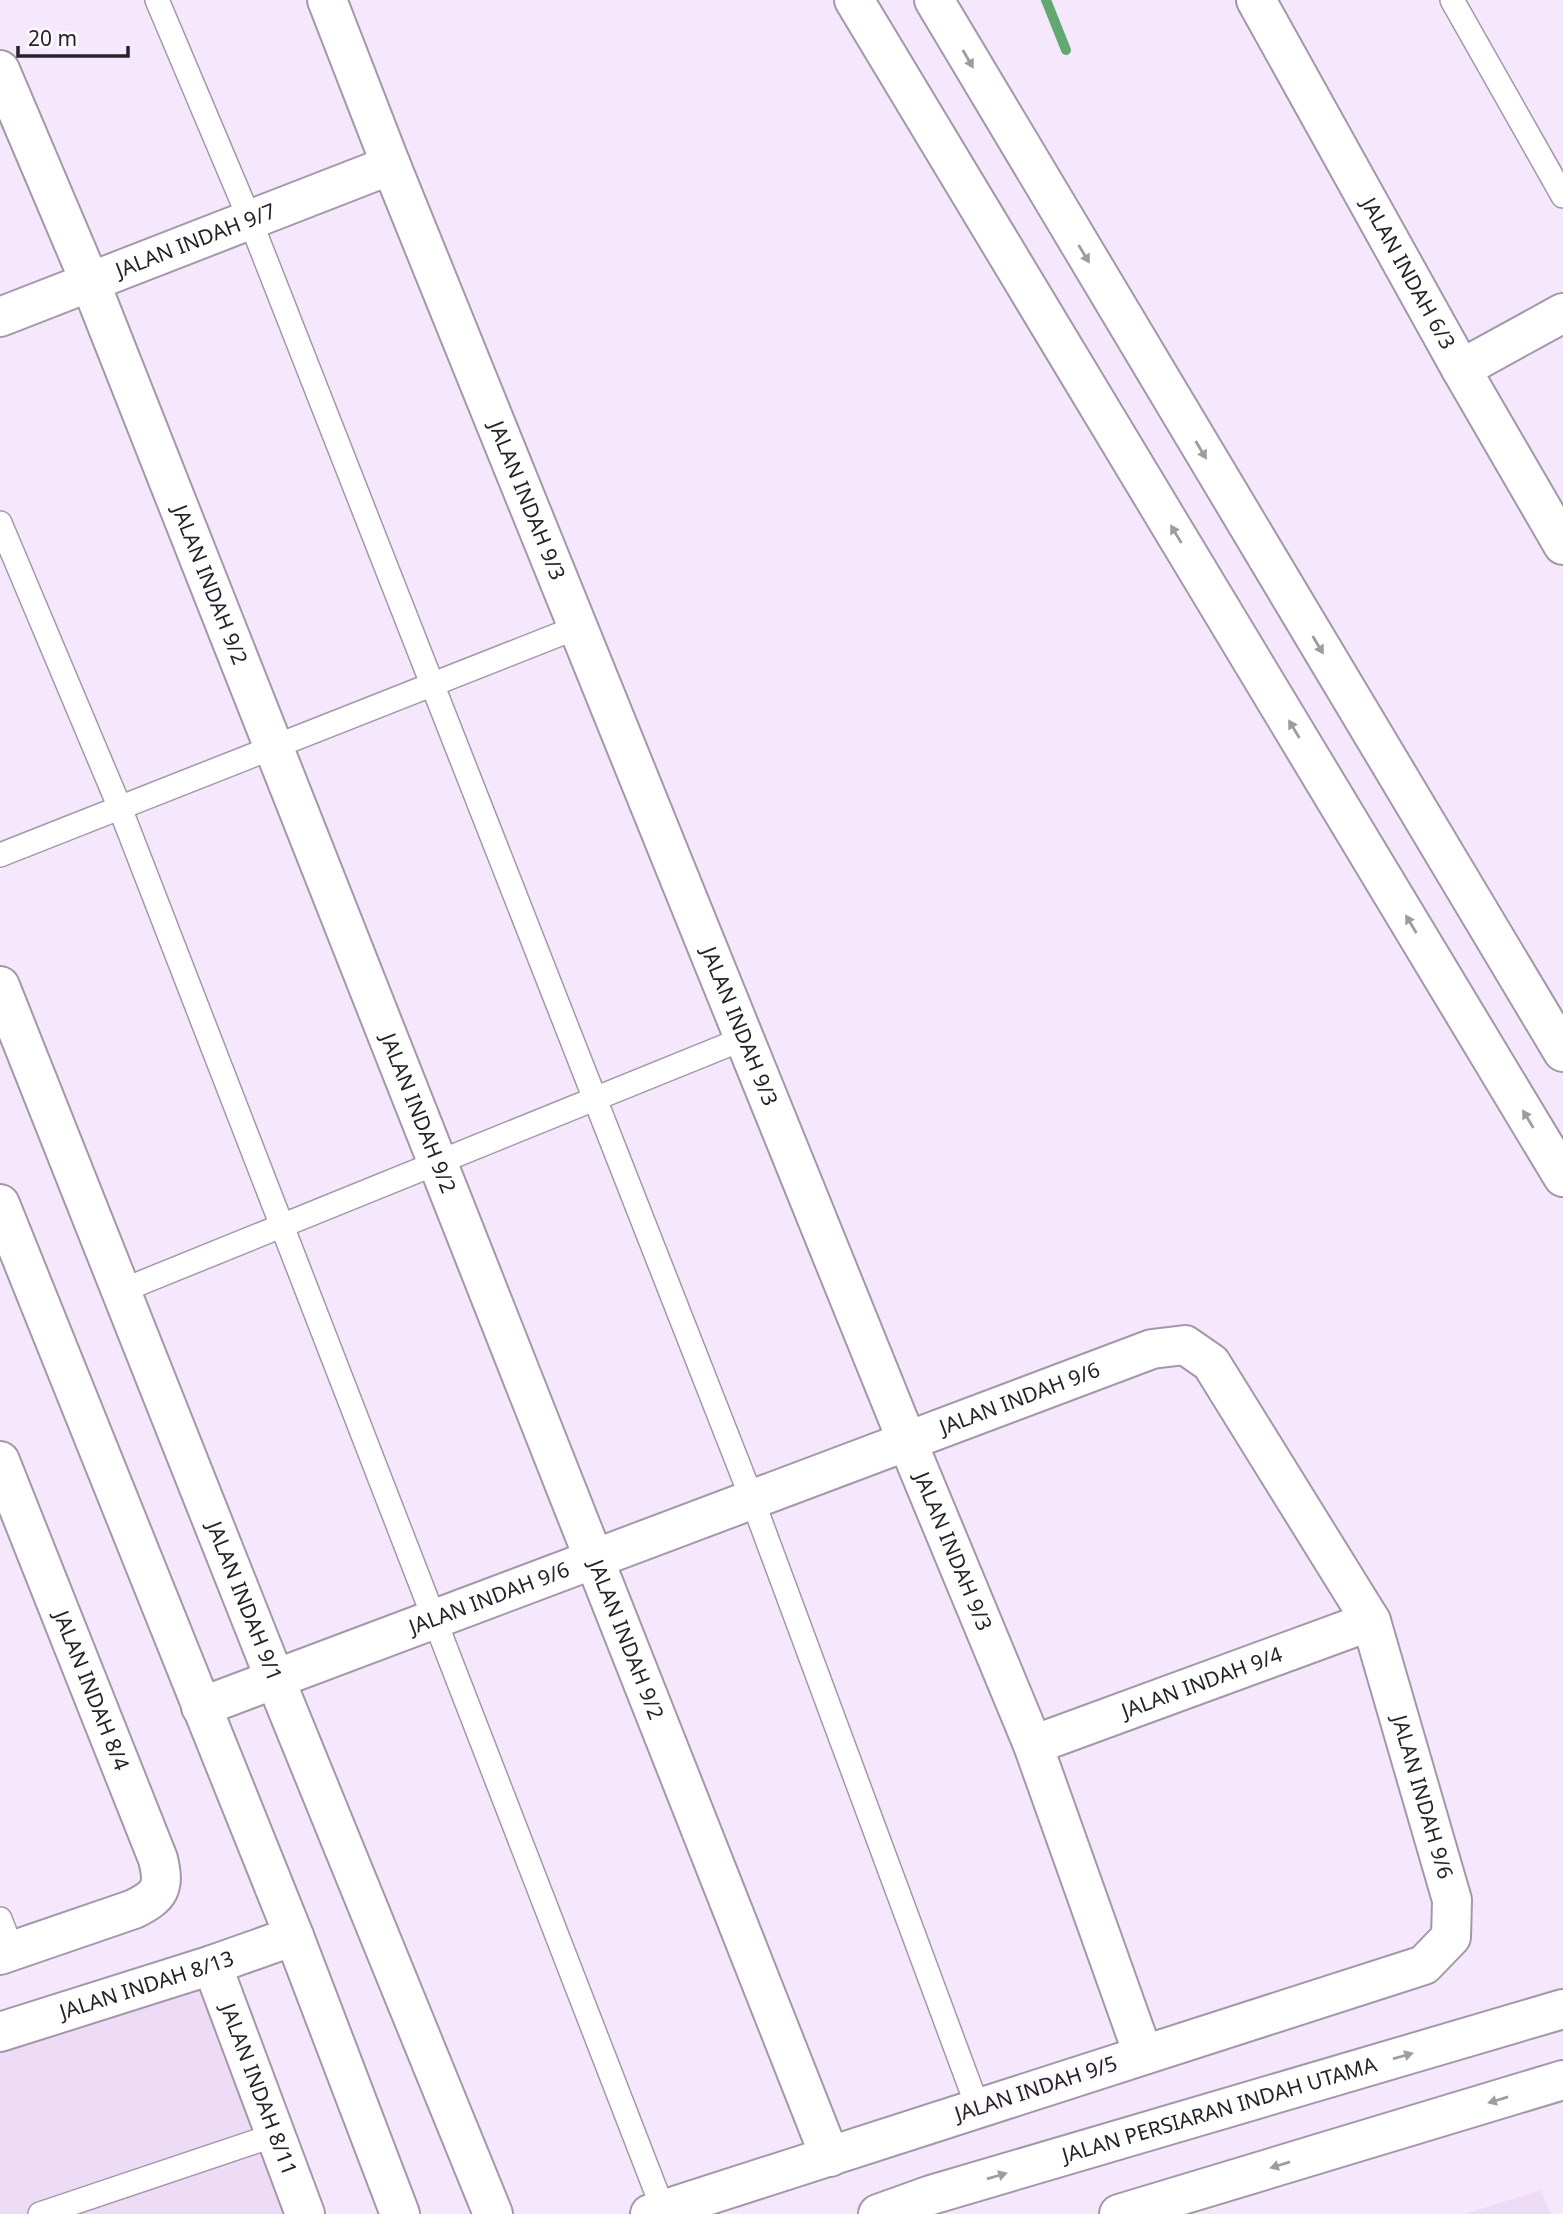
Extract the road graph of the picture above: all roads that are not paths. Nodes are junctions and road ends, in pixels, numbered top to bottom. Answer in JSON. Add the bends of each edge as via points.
{"nodes":[{"id":1,"x":157,"y":0,"type":"edge"},
{"id":2,"x":327,"y":0,"type":"edge"},
{"id":3,"x":854,"y":0,"type":"edge"},
{"id":4,"x":934,"y":0,"type":"edge"},
{"id":5,"x":1256,"y":0,"type":"edge"},
{"id":6,"x":1452,"y":0,"type":"edge"},
{"id":7,"x":0,"y":70,"type":"edge"},
{"id":8,"x":391,"y":165,"type":"junction"},
{"id":9,"x":1563,"y":195,"type":"edge"},
{"id":10,"x":250,"y":220,"type":"junction"},
{"id":11,"x":90,"y":282,"type":"junction"},
{"id":12,"x":1563,"y":313,"type":"edge"},
{"id":13,"x":0,"y":317,"type":"edge"},
{"id":14,"x":1461,"y":369,"type":"junction"},
{"id":15,"x":0,"y":523,"type":"edge"},
{"id":16,"x":1563,"y":545,"type":"edge"},
{"id":17,"x":578,"y":627,"type":"junction"},
{"id":18,"x":432,"y":685,"type":"junction"},
{"id":19,"x":274,"y":747,"type":"junction"},
{"id":20,"x":120,"y":808,"type":"junction"},
{"id":21,"x":0,"y":855,"type":"edge"},
{"id":22,"x":0,"y":986,"type":"edge"},
{"id":23,"x":745,"y":1038,"type":"junction"},
{"id":24,"x":1563,"y":1052,"type":"edge"},
{"id":25,"x":595,"y":1099,"type":"junction"},
{"id":26,"x":438,"y":1162,"type":"junction"},
{"id":27,"x":1563,"y":1177,"type":"edge"},
{"id":28,"x":0,"y":1204,"type":"edge"},
{"id":29,"x":281,"y":1226,"type":"junction"},
{"id":30,"x":121,"y":1291,"type":"junction"},
{"id":31,"x":907,"y":1441,"type":"junction"},
{"id":32,"x":0,"y":1461,"type":"edge"},
{"id":33,"x":752,"y":1499,"type":"junction"},
{"id":34,"x":596,"y":1559,"type":"junction"},
{"id":35,"x":434,"y":1620,"type":"junction"},
{"id":36,"x":1371,"y":1621,"type":"junction"},
{"id":37,"x":275,"y":1679,"type":"junction"},
{"id":38,"x":201,"y":1707,"type":"junction"},
{"id":39,"x":1033,"y":1745,"type":"junction"},
{"id":40,"x":294,"y":1936,"type":"junction"},
{"id":41,"x":4,"y":1942,"type":"edge"},
{"id":42,"x":212,"y":1965,"type":"junction"},
{"id":43,"x":1424,"y":1965,"type":"joint"},
{"id":44,"x":1563,"y":2009,"type":"edge"},
{"id":45,"x":0,"y":2032,"type":"edge"},
{"id":46,"x":1143,"y":2054,"type":"junction"},
{"id":47,"x":1563,"y":2080,"type":"edge"},
{"id":48,"x":978,"y":2108,"type":"junction"},
{"id":49,"x":275,"y":2135,"type":"junction"},
{"id":50,"x":830,"y":2157,"type":"junction"},
{"id":51,"x":933,"y":2205,"type":"edge"},
{"id":52,"x":656,"y":2212,"type":"edge"},
{"id":53,"x":40,"y":2214,"type":"edge"},
{"id":54,"x":305,"y":2214,"type":"edge"},
{"id":55,"x":400,"y":2214,"type":"edge"},
{"id":56,"x":493,"y":2214,"type":"edge"},
{"id":57,"x":878,"y":2214,"type":"edge"},
{"id":58,"x":1119,"y":2214,"type":"edge"}],
"edges":[{"from":1,"to":10,"type":"lane"},
{"from":2,"to":8,"type":"main road","name":"JALAN INDAH 9/3"},
{"from":27,"to":3,"type":"main road","one_way":true},
{"from":4,"to":24,"type":"main road","one_way":true},
{"from":5,"to":14,"type":"main road","name":"JALAN INDAH 6/3"},
{"from":6,"to":9,"type":"lane"},
{"from":7,"to":11,"type":"main road","name":"JALAN INDAH 9/2"},
{"from":8,"to":10,"type":"main road","name":"JALAN INDAH 9/7"},
{"from":8,"to":17,"type":"main road","name":"JALAN INDAH 9/3"},
{"from":10,"to":11,"type":"main road","name":"JALAN INDAH 9/7"},
{"from":10,"to":18,"type":"lane"},
{"from":11,"to":13,"type":"main road","name":"JALAN INDAH 9/7"},
{"from":11,"to":19,"type":"main road","name":"JALAN INDAH 9/2"},
{"from":12,"to":14,"type":"main road"},
{"from":14,"to":16,"type":"main road","name":"JALAN INDAH 6/3"},
{"from":15,"to":20,"type":"lane"},
{"from":17,"to":18,"type":"lane"},
{"from":17,"to":23,"type":"main road","name":"JALAN INDAH 9/3"},
{"from":18,"to":19,"type":"lane"},
{"from":18,"to":25,"type":"lane"},
{"from":19,"to":20,"type":"lane"},
{"from":19,"to":26,"type":"main road","name":"JALAN INDAH 9/2"},
{"from":20,"to":21,"type":"lane"},
{"from":20,"to":29,"type":"lane"},
{"from":22,"to":30,"type":"main road","name":"JALAN INDAH 9/1"},
{"from":23,"to":25,"type":"lane"},
{"from":23,"to":31,"type":"main road","name":"JALAN INDAH 9/3"},
{"from":25,"to":26,"type":"lane"},
{"from":25,"to":33,"type":"lane"},
{"from":26,"to":29,"type":"lane"},
{"from":26,"to":34,"type":"main road","name":"JALAN INDAH 9/2"},
{"from":28,"to":38,"type":"main road"},
{"from":29,"to":30,"type":"lane"},
{"from":29,"to":35,"type":"lane"},
{"from":30,"to":37,"type":"main road","name":"JALAN INDAH 9/1"},
{"from":31,"to":33,"type":"main road","name":"JALAN INDAH 9/6"},
{"from":31,"to":36,"type":"main road","name":"JALAN INDAH 9/6","via":[[1152,1349],[1185,1345],[1211,1363]]},
{"from":31,"to":39,"type":"main road","name":"JALAN INDAH 9/3"},
{"from":32,"to":41,"type":"main road","name":"JALAN INDAH 8/4","via":[[162,1877],[160,1890],[151,1901],[134,1909]]},
{"from":33,"to":34,"type":"main road","name":"JALAN INDAH 9/6"},
{"from":33,"to":48,"type":"lane"},
{"from":34,"to":35,"type":"main road","name":"JALAN INDAH 9/6"},
{"from":34,"to":50,"type":"main road","name":"JALAN INDAH 9/2"},
{"from":35,"to":37,"type":"main road","name":"JALAN INDAH 9/6"},
{"from":35,"to":52,"type":"lane"},
{"from":36,"to":39,"type":"main road","name":"JALAN INDAH 9/4"},
{"from":36,"to":43,"type":"main road","name":"JALAN INDAH 9/6","via":[[1452,1900],[1451,1937]]},
{"from":37,"to":38,"type":"main road","name":"JALAN INDAH 9/6"},
{"from":37,"to":56,"type":"main road","name":"JALAN INDAH 9/1"},
{"from":38,"to":40,"type":"main road"},
{"from":39,"to":46,"type":"main road","name":"JALAN INDAH 9/3"},
{"from":40,"to":42,"type":"main road","name":"JALAN INDAH 8/13"},
{"from":40,"to":55,"type":"main road"},
{"from":42,"to":45,"type":"main road","name":"JALAN INDAH 8/13"},
{"from":42,"to":49,"type":"main road","name":"JALAN INDAH 8/11"},
{"from":43,"to":46,"type":"main road","name":"JALAN INDAH 9/5"},
{"from":51,"to":44,"type":"main road","name":"JALAN PERSIARAN INDAH UTAMA","one_way":true},
{"from":46,"to":48,"type":"main road","name":"JALAN INDAH 9/5"},
{"from":47,"to":58,"type":"main road","one_way":true},
{"from":48,"to":50,"type":"main road","name":"JALAN INDAH 9/5"},
{"from":49,"to":53,"type":"lane"},
{"from":49,"to":54,"type":"main road","name":"JALAN INDAH 8/11"},
{"from":50,"to":52,"type":"main road","name":"JALAN INDAH 9/5"},
{"from":51,"to":57,"type":"main road","name":"JALAN PERSIARAN INDAH UTAMA"}]}
